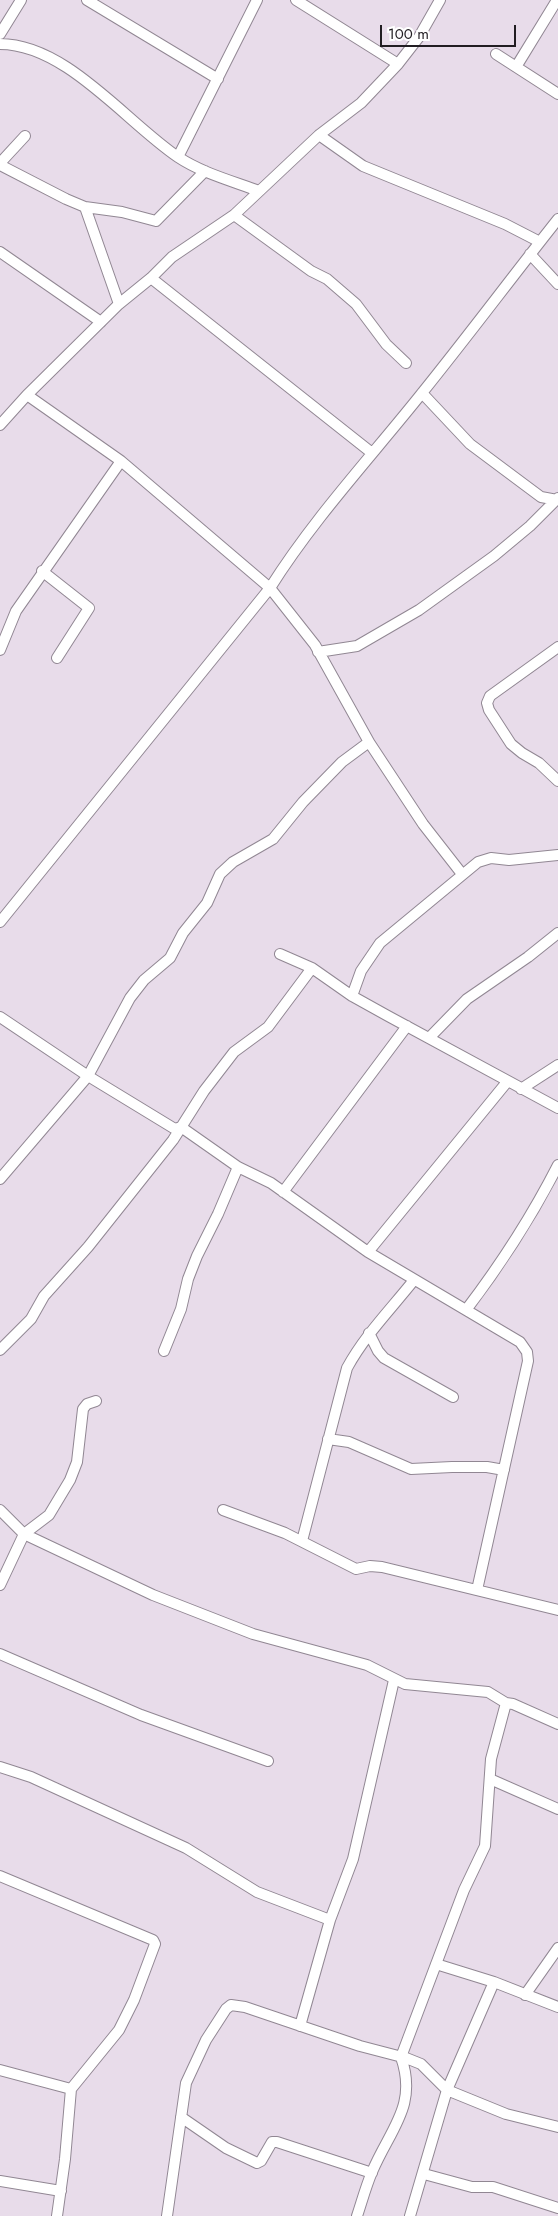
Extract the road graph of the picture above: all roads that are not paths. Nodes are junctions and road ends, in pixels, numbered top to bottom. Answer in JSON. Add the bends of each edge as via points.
{"nodes":[{"id":1,"x":21,"y":0,"type":"edge"},
{"id":2,"x":87,"y":0,"type":"edge"},
{"id":3,"x":257,"y":0,"type":"edge"},
{"id":4,"x":296,"y":0,"type":"edge"},
{"id":5,"x":440,"y":0,"type":"edge"},
{"id":6,"x":558,"y":0,"type":"edge"},
{"id":7,"x":0,"y":34,"type":"edge"},
{"id":8,"x":0,"y":44,"type":"edge"},
{"id":9,"x":496,"y":54,"type":"dead end"},
{"id":10,"x":398,"y":64,"type":"junction"},
{"id":11,"x":516,"y":67,"type":"junction"},
{"id":12,"x":218,"y":79,"type":"junction"},
{"id":13,"x":558,"y":94,"type":"edge"},
{"id":14,"x":319,"y":135,"type":"junction"},
{"id":15,"x":25,"y":136,"type":"dead end"},
{"id":16,"x":178,"y":157,"type":"junction"},
{"id":17,"x":0,"y":164,"type":"edge"},
{"id":18,"x":205,"y":171,"type":"junction"},
{"id":19,"x":259,"y":191,"type":"junction"},
{"id":20,"x":85,"y":207,"type":"junction"},
{"id":21,"x":234,"y":215,"type":"junction"},
{"id":22,"x":558,"y":219,"type":"edge"},
{"id":23,"x":540,"y":242,"type":"junction"},
{"id":24,"x":0,"y":252,"type":"edge"},
{"id":25,"x":530,"y":254,"type":"junction"},
{"id":26,"x":151,"y":278,"type":"junction"},
{"id":27,"x":558,"y":284,"type":"edge"},
{"id":28,"x":118,"y":304,"type":"junction"},
{"id":29,"x":101,"y":322,"type":"junction"},
{"id":30,"x":406,"y":363,"type":"dead end"},
{"id":31,"x":26,"y":394,"type":"junction"},
{"id":32,"x":422,"y":394,"type":"junction"},
{"id":33,"x":0,"y":425,"type":"edge"},
{"id":34,"x":372,"y":453,"type":"junction"},
{"id":35,"x":121,"y":462,"type":"junction"},
{"id":36,"x":557,"y":499,"type":"edge"},
{"id":37,"x":42,"y":571,"type":"junction"},
{"id":38,"x":270,"y":588,"type":"junction"},
{"id":39,"x":558,"y":647,"type":"edge"},
{"id":40,"x":0,"y":650,"type":"edge"},
{"id":41,"x":318,"y":652,"type":"junction"},
{"id":42,"x":57,"y":658,"type":"dead end"},
{"id":43,"x":369,"y":742,"type":"junction"},
{"id":44,"x":558,"y":781,"type":"edge"},
{"id":45,"x":63,"y":836,"type":"dead end"},
{"id":46,"x":558,"y":855,"type":"edge"},
{"id":47,"x":462,"y":874,"type":"junction"},
{"id":48,"x":0,"y":922,"type":"edge"},
{"id":49,"x":558,"y":933,"type":"edge"},
{"id":50,"x":280,"y":954,"type":"dead end"},
{"id":51,"x":312,"y":968,"type":"junction"},
{"id":52,"x":352,"y":996,"type":"junction"},
{"id":53,"x":0,"y":1017,"type":"edge"},
{"id":54,"x":407,"y":1026,"type":"junction"},
{"id":55,"x":429,"y":1038,"type":"junction"},
{"id":56,"x":558,"y":1065,"type":"edge"},
{"id":57,"x":88,"y":1076,"type":"junction"},
{"id":58,"x":507,"y":1082,"type":"junction"},
{"id":59,"x":522,"y":1089,"type":"junction"},
{"id":60,"x":558,"y":1108,"type":"edge"},
{"id":61,"x":181,"y":1127,"type":"junction"},
{"id":62,"x":558,"y":1165,"type":"edge"},
{"id":63,"x":238,"y":1167,"type":"junction"},
{"id":64,"x":0,"y":1179,"type":"edge"},
{"id":65,"x":283,"y":1192,"type":"junction"},
{"id":66,"x":368,"y":1252,"type":"junction"},
{"id":67,"x":414,"y":1280,"type":"junction"},
{"id":68,"x":466,"y":1310,"type":"junction"},
{"id":69,"x":370,"y":1333,"type":"junction"},
{"id":70,"x":0,"y":1350,"type":"edge"},
{"id":71,"x":164,"y":1351,"type":"dead end"},
{"id":72,"x":453,"y":1397,"type":"dead end"},
{"id":73,"x":96,"y":1401,"type":"dead end"},
{"id":74,"x":328,"y":1439,"type":"junction"},
{"id":75,"x":504,"y":1470,"type":"junction"},
{"id":76,"x":0,"y":1510,"type":"edge"},
{"id":77,"x":223,"y":1510,"type":"dead end"},
{"id":78,"x":24,"y":1534,"type":"junction"},
{"id":79,"x":302,"y":1541,"type":"junction"},
{"id":80,"x":0,"y":1585,"type":"edge"},
{"id":81,"x":477,"y":1590,"type":"junction"},
{"id":82,"x":558,"y":1610,"type":"edge"},
{"id":83,"x":1,"y":1658,"type":"edge"},
{"id":84,"x":394,"y":1680,"type":"junction"},
{"id":85,"x":506,"y":1703,"type":"junction"},
{"id":86,"x":558,"y":1724,"type":"edge"},
{"id":87,"x":268,"y":1761,"type":"dead end"},
{"id":88,"x":0,"y":1767,"type":"edge"},
{"id":89,"x":490,"y":1779,"type":"junction"},
{"id":90,"x":558,"y":1809,"type":"edge"},
{"id":91,"x":0,"y":1876,"type":"edge"},
{"id":92,"x":330,"y":1920,"type":"junction"},
{"id":93,"x":558,"y":1948,"type":"edge"},
{"id":94,"x":436,"y":1964,"type":"junction"},
{"id":95,"x":494,"y":1982,"type":"junction"},
{"id":96,"x":525,"y":1995,"type":"junction"},
{"id":97,"x":558,"y":2007,"type":"edge"},
{"id":98,"x":300,"y":2026,"type":"junction"},
{"id":99,"x":401,"y":2057,"type":"junction"},
{"id":100,"x":0,"y":2070,"type":"edge"},
{"id":101,"x":71,"y":2090,"type":"junction"},
{"id":102,"x":447,"y":2090,"type":"junction"},
{"id":103,"x":181,"y":2117,"type":"junction"},
{"id":104,"x":558,"y":2127,"type":"edge"},
{"id":105,"x":372,"y":2172,"type":"junction"},
{"id":106,"x":424,"y":2174,"type":"junction"},
{"id":107,"x":0,"y":2181,"type":"edge"},
{"id":108,"x":61,"y":2191,"type":"junction"},
{"id":109,"x":558,"y":2208,"type":"edge"},
{"id":110,"x":57,"y":2216,"type":"edge"},
{"id":111,"x":167,"y":2216,"type":"edge"},
{"id":112,"x":357,"y":2216,"type":"edge"},
{"id":113,"x":410,"y":2216,"type":"edge"}],
"edges":[{"from":1,"to":7,"type":"street"},
{"from":2,"to":12,"type":"street"},
{"from":3,"to":12,"type":"street"},
{"from":4,"to":10,"type":"street"},
{"from":5,"to":10,"type":"street","via":[[419,37]]},
{"from":6,"to":11,"type":"street"},
{"from":8,"to":16,"type":"street","via":[[17,44],[42,53],[85,81]]},
{"from":9,"to":11,"type":"street"},
{"from":10,"to":14,"type":"street","via":[[360,104]]},
{"from":11,"to":13,"type":"street"},
{"from":12,"to":16,"type":"street"},
{"from":14,"to":19,"type":"street"},
{"from":14,"to":23,"type":"street","via":[[363,166],[505,224]]},
{"from":15,"to":17,"type":"street"},
{"from":16,"to":18,"type":"street"},
{"from":17,"to":20,"type":"street"},
{"from":18,"to":19,"type":"street"},
{"from":18,"to":20,"type":"street","via":[[156,221]]},
{"from":19,"to":21,"type":"street"},
{"from":20,"to":28,"type":"street"},
{"from":21,"to":26,"type":"street","via":[[172,256]]},
{"from":21,"to":30,"type":"street","via":[[327,279],[356,304],[386,344]]},
{"from":22,"to":23,"type":"street"},
{"from":23,"to":25,"type":"street"},
{"from":24,"to":29,"type":"street"},
{"from":25,"to":27,"type":"street"},
{"from":25,"to":32,"type":"street"},
{"from":26,"to":28,"type":"street"},
{"from":26,"to":34,"type":"street"},
{"from":28,"to":29,"type":"street"},
{"from":29,"to":31,"type":"street"},
{"from":31,"to":33,"type":"street"},
{"from":31,"to":35,"type":"street"},
{"from":32,"to":34,"type":"street"},
{"from":32,"to":36,"type":"street","via":[[470,444],[541,497]]},
{"from":34,"to":38,"type":"street"},
{"from":35,"to":37,"type":"street"},
{"from":35,"to":38,"type":"street"},
{"from":36,"to":41,"type":"street","via":[[494,556],[419,610],[357,646]]},
{"from":37,"to":40,"type":"street","via":[[16,611]]},
{"from":37,"to":42,"type":"street","via":[[89,608]]},
{"from":38,"to":41,"type":"street"},
{"from":38,"to":45,"type":"street"},
{"from":38,"to":48,"type":"street"},
{"from":39,"to":44,"type":"street","via":[[490,696],[488,703],[489,710],[511,744]]},
{"from":41,"to":43,"type":"street"},
{"from":43,"to":47,"type":"street","via":[[423,824]]},
{"from":43,"to":57,"type":"street","via":[[342,762],[273,839],[220,874],[207,902],[183,933],[170,958],[144,980],[130,998]]},
{"from":46,"to":47,"type":"street","via":[[509,860],[491,858],[478,862]]},
{"from":47,"to":52,"type":"street","via":[[380,943],[361,971]]},
{"from":49,"to":55,"type":"street","via":[[467,999]]},
{"from":50,"to":51,"type":"street"},
{"from":51,"to":52,"type":"street"},
{"from":51,"to":61,"type":"street","via":[[268,1027],[234,1052]]},
{"from":52,"to":54,"type":"street"},
{"from":53,"to":57,"type":"street"},
{"from":54,"to":55,"type":"street"},
{"from":54,"to":65,"type":"street"},
{"from":55,"to":58,"type":"street"},
{"from":56,"to":59,"type":"street"},
{"from":57,"to":61,"type":"street","via":[[175,1129]]},
{"from":57,"to":64,"type":"street"},
{"from":58,"to":59,"type":"street"},
{"from":58,"to":66,"type":"street"},
{"from":59,"to":60,"type":"street"},
{"from":61,"to":63,"type":"street"},
{"from":61,"to":70,"type":"street","via":[[88,1247],[44,1296],[31,1319]]},
{"from":62,"to":68,"type":"street","via":[[500,1265]]},
{"from":63,"to":65,"type":"street"},
{"from":63,"to":71,"type":"street","via":[[194,1264]]},
{"from":65,"to":66,"type":"street"},
{"from":66,"to":67,"type":"street"},
{"from":67,"to":68,"type":"street"},
{"from":67,"to":69,"type":"street"},
{"from":68,"to":75,"type":"street","via":[[520,1342],[527,1352],[528,1361]]},
{"from":69,"to":72,"type":"street","via":[[384,1358]]},
{"from":69,"to":74,"type":"street","via":[[347,1368]]},
{"from":73,"to":78,"type":"street","via":[[83,1409],[77,1462],[70,1480],[49,1515]]},
{"from":74,"to":75,"type":"street","via":[[349,1442],[411,1469],[487,1467]]},
{"from":74,"to":79,"type":"street"},
{"from":75,"to":81,"type":"street"},
{"from":76,"to":78,"type":"street"},
{"from":77,"to":79,"type":"street"},
{"from":78,"to":80,"type":"street"},
{"from":78,"to":84,"type":"street","via":[[153,1595],[253,1634],[367,1665]]},
{"from":79,"to":81,"type":"street","via":[[356,1569],[382,1568]]},
{"from":81,"to":82,"type":"street"},
{"from":83,"to":87,"type":"street","via":[[141,1715]]},
{"from":84,"to":85,"type":"street","via":[[405,1684],[488,1692]]},
{"from":84,"to":92,"type":"street","via":[[353,1859]]},
{"from":85,"to":86,"type":"street"},
{"from":85,"to":89,"type":"street"},
{"from":88,"to":92,"type":"street","via":[[31,1777],[186,1848],[256,1892]]},
{"from":89,"to":90,"type":"street"},
{"from":89,"to":94,"type":"street","via":[[485,1846],[464,1890]]},
{"from":91,"to":101,"type":"street","via":[[156,1944],[134,2000],[118,2030]]},
{"from":92,"to":98,"type":"street"},
{"from":93,"to":96,"type":"street"},
{"from":94,"to":95,"type":"street"},
{"from":94,"to":99,"type":"street"},
{"from":95,"to":96,"type":"street"},
{"from":95,"to":102,"type":"street"},
{"from":96,"to":97,"type":"street"},
{"from":98,"to":99,"type":"street"},
{"from":98,"to":103,"type":"street","via":[[231,2005],[191,2069]]},
{"from":99,"to":102,"type":"street","via":[[421,2064]]},
{"from":99,"to":105,"type":"street","via":[[407,2074],[405,2103]]},
{"from":100,"to":101,"type":"street"},
{"from":101,"to":108,"type":"street"},
{"from":102,"to":104,"type":"street","via":[[506,2114]]},
{"from":102,"to":106,"type":"street"},
{"from":103,"to":105,"type":"street","via":[[226,2148],[257,2163],[272,2142],[277,2142]]},
{"from":103,"to":111,"type":"street"},
{"from":105,"to":112,"type":"street"},
{"from":106,"to":109,"type":"street","via":[[472,2187],[493,2187]]},
{"from":106,"to":113,"type":"street"},
{"from":107,"to":108,"type":"street"},
{"from":108,"to":110,"type":"street"}]}
